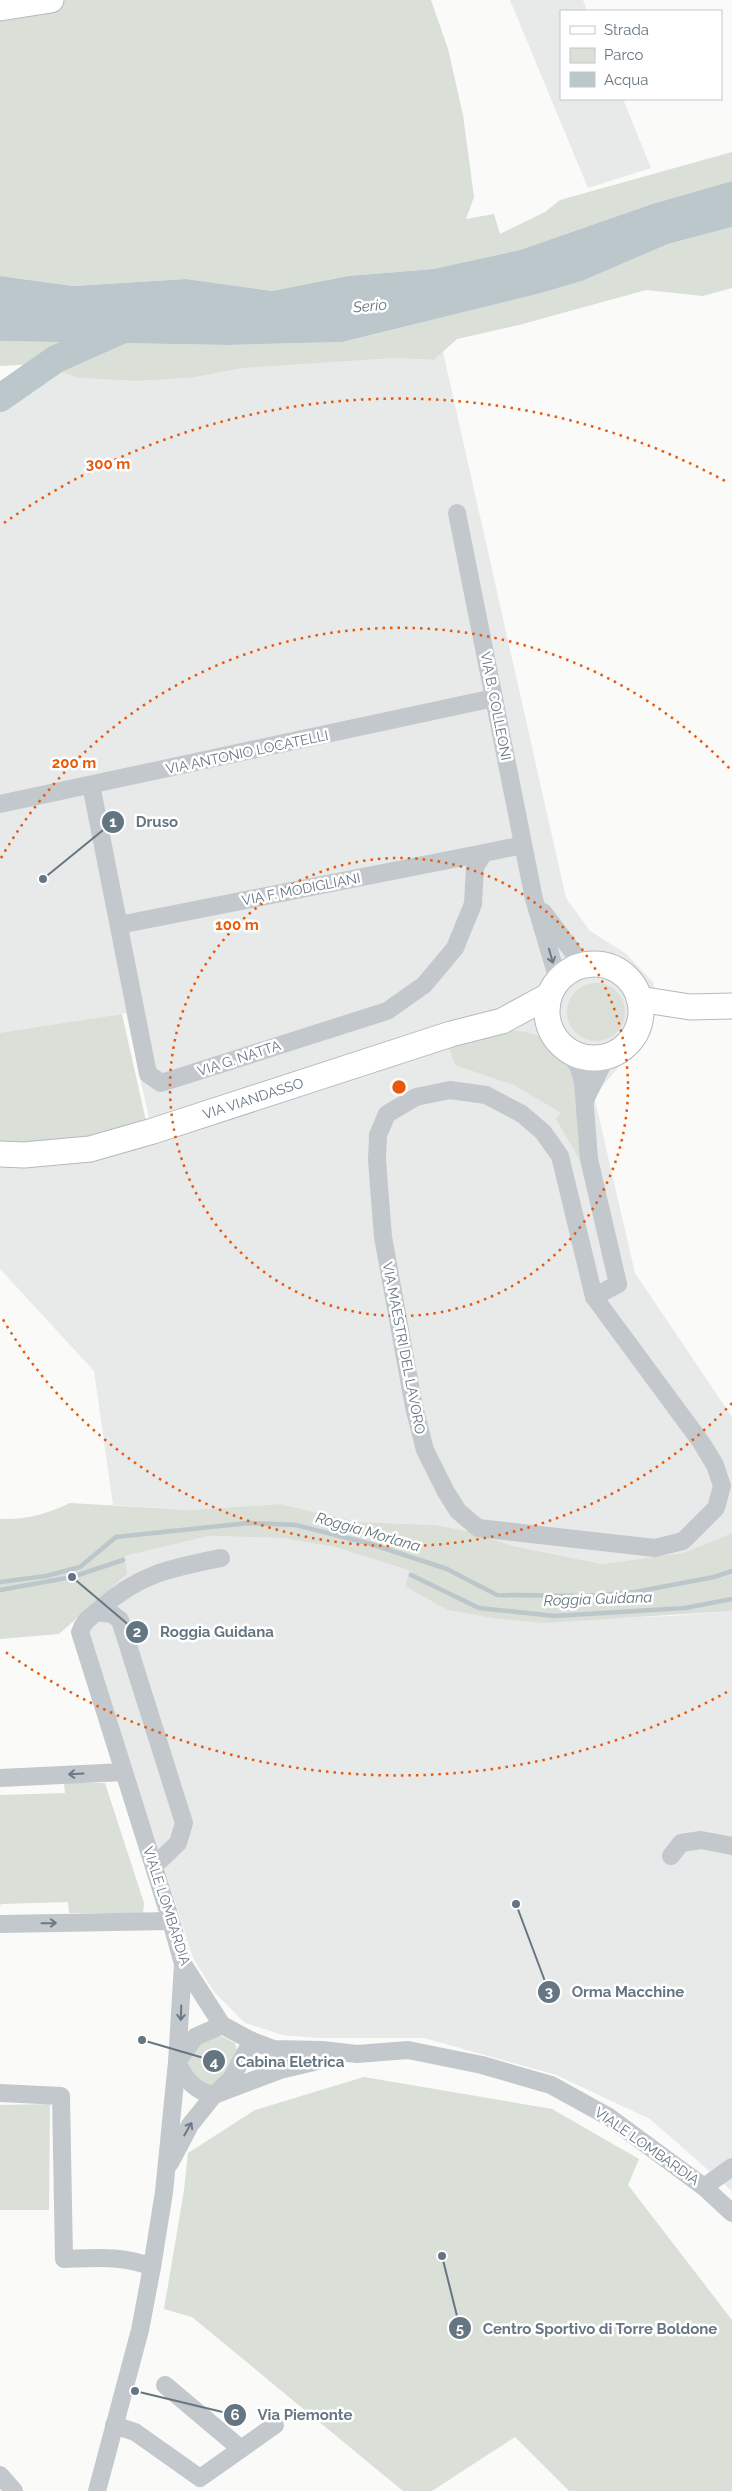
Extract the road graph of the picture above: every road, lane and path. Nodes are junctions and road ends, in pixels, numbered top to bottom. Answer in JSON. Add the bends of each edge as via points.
{"nodes":[{"id":1,"x":51,"y":0,"type":"edge"},
{"id":2,"x":0,"y":8,"type":"edge"},
{"id":3,"x":457,"y":513,"type":"dead end"},
{"id":4,"x":494,"y":698,"type":"junction"},
{"id":5,"x":91,"y":786,"type":"junction"},
{"id":6,"x":0,"y":804,"type":"edge"},
{"id":7,"x":523,"y":844,"type":"junction"},
{"id":8,"x":484,"y":853,"type":"junction"},
{"id":9,"x":534,"y":899,"type":"junction"},
{"id":10,"x":118,"y":925,"type":"junction"},
{"id":11,"x":582,"y":964,"type":"junction"},
{"id":12,"x":553,"y":988,"type":"junction"},
{"id":13,"x":639,"y":998,"type":"junction"},
{"id":14,"x":732,"y":1006,"type":"edge"},
{"id":15,"x":690,"y":1007,"type":"junction"},
{"id":16,"x":502,"y":1021,"type":"junction"},
{"id":17,"x":552,"y":1032,"type":"junction"},
{"id":18,"x":634,"y":1035,"type":"junction"},
{"id":19,"x":569,"y":1051,"type":"junction"},
{"id":20,"x":606,"y":1057,"type":"junction"},
{"id":21,"x":584,"y":1103,"type":"junction"},
{"id":22,"x":0,"y":1154,"type":"edge"},
{"id":23,"x":594,"y":1297,"type":"junction"},
{"id":24,"x":221,"y":1558,"type":"dead end"},
{"id":25,"x":97,"y":1612,"type":"junction"},
{"id":26,"x":124,"y":1772,"type":"junction"},
{"id":27,"x":0,"y":1778,"type":"edge"},
{"id":28,"x":732,"y":1846,"type":"edge"},
{"id":29,"x":671,"y":1856,"type":"dead end"},
{"id":30,"x":154,"y":1866,"type":"junction"},
{"id":31,"x":172,"y":1921,"type":"junction"},
{"id":32,"x":0,"y":1924,"type":"edge"},
{"id":33,"x":183,"y":1964,"type":"junction"},
{"id":34,"x":222,"y":2025,"type":"junction"},
{"id":35,"x":252,"y":2041,"type":"junction"},
{"id":36,"x":356,"y":2054,"type":"junction"},
{"id":37,"x":177,"y":2062,"type":"junction"},
{"id":38,"x":0,"y":2093,"type":"edge"},
{"id":39,"x":214,"y":2095,"type":"junction"},
{"id":40,"x":732,"y":2167,"type":"edge"},
{"id":41,"x":165,"y":2173,"type":"junction"},
{"id":42,"x":704,"y":2187,"type":"junction"},
{"id":43,"x":732,"y":2213,"type":"edge"},
{"id":44,"x":152,"y":2267,"type":"junction"},
{"id":45,"x":165,"y":2385,"type":"dead end"},
{"id":46,"x":114,"y":2425,"type":"junction"},
{"id":47,"x":276,"y":2425,"type":"dead end"},
{"id":48,"x":241,"y":2449,"type":"junction"},
{"id":49,"x":0,"y":2475,"type":"edge"},
{"id":50,"x":200,"y":2484,"type":"edge"},
{"id":51,"x":9,"y":2491,"type":"edge"},
{"id":52,"x":14,"y":2491,"type":"edge"},
{"id":53,"x":97,"y":2491,"type":"edge"}],
"edges":[{"from":1,"to":2,"type":"street"},
{"from":3,"to":4,"type":"street","name":"VIA B. COLLEONI"},
{"from":4,"to":5,"type":"street","name":"VIA ANTONIO LOCATELLI"},
{"from":4,"to":7,"type":"street","name":"VIA B. COLLEONI"},
{"from":5,"to":6,"type":"street","name":"VIA ANTONIO LOCATELLI"},
{"from":5,"to":10,"type":"street","name":"VIA G. NATTA"},
{"from":7,"to":8,"type":"street"},
{"from":7,"to":9,"type":"street","name":"VIA B. COLLEONI"},
{"from":8,"to":10,"type":"street","name":"VIA F. MODIGLIANI"},
{"from":8,"to":10,"type":"street","name":"VIA G. NATTA","via":[[475,867],[473,904],[455,948],[424,985],[387,1011],[161,1083],[148,1074]]},
{"from":9,"to":11,"type":"street","name":"VIA B. COLLEONI"},
{"from":9,"to":12,"type":"street","name":"VIA B. COLLEONI","one_way":true},
{"from":11,"to":12,"type":"street","via":[[568,970]]},
{"from":11,"to":13,"type":"street","via":[[604,965],[624,974],[634,985]]},
{"from":12,"to":16,"type":"street","name":"VIA VIANDASSO"},
{"from":12,"to":17,"type":"street","via":[[547,1014]]},
{"from":13,"to":15,"type":"street"},
{"from":13,"to":18,"type":"street","via":[[641,1011]]},
{"from":14,"to":15,"type":"street"},
{"from":15,"to":18,"type":"street","via":[[657,1020]]},
{"from":16,"to":17,"type":"street","name":"VIA VIANDASSO"},
{"from":16,"to":22,"type":"street","name":"VIA VIANDASSO","via":[[90,1149]]},
{"from":17,"to":19,"type":"street"},
{"from":18,"to":20,"type":"street","via":[[627,1044]]},
{"from":19,"to":20,"type":"street","via":[[593,1058]]},
{"from":19,"to":21,"type":"street","via":[[579,1068]]},
{"from":20,"to":21,"type":"street"},
{"from":21,"to":23,"type":"street","via":[[592,1178],[618,1284]]},
{"from":23,"to":23,"type":"street","name":"VIA MAESTRI DEL LAVORO","via":[[715,1465],[722,1486],[716,1508],[683,1541],[655,1548],[478,1528],[458,1511],[425,1450],[383,1237],[378,1134],[386,1114],[416,1096],[450,1090],[486,1095],[522,1114],[542,1132],[560,1156]]},
{"from":24,"to":25,"type":"street","name":"VIALE LOMBARDIA","via":[[166,1570],[132,1584]]},
{"from":25,"to":26,"type":"street","name":"VIALE LOMBARDIA","via":[[83,1623],[80,1632]]},
{"from":25,"to":30,"type":"street","via":[[112,1614],[120,1620],[184,1823],[178,1843]]},
{"from":26,"to":27,"type":"street","one_way":true},
{"from":26,"to":30,"type":"street","name":"VIALE LOMBARDIA"},
{"from":28,"to":29,"type":"street","via":[[701,1840],[681,1844]]},
{"from":30,"to":31,"type":"street","name":"VIALE LOMBARDIA"},
{"from":32,"to":31,"type":"street","one_way":true},
{"from":31,"to":33,"type":"street","name":"VIALE LOMBARDIA"},
{"from":33,"to":34,"type":"street","name":"VIALE LOMBARDIA"},
{"from":33,"to":37,"type":"street","one_way":true},
{"from":34,"to":35,"type":"street","name":"VIALE LOMBARDIA"},
{"from":34,"to":37,"type":"street","via":[[195,2037]]},
{"from":35,"to":36,"type":"street","name":"VIALE LOMBARDIA","via":[[273,2049]]},
{"from":35,"to":39,"type":"street","via":[[231,2079]]},
{"from":36,"to":39,"type":"street","via":[[280,2070]]},
{"from":36,"to":42,"type":"street","name":"VIALE LOMBARDIA","via":[[408,2050],[482,2065],[551,2085],[609,2117]]},
{"from":37,"to":39,"type":"street","via":[[192,2085]]},
{"from":37,"to":41,"type":"street"},
{"from":38,"to":44,"type":"street","via":[[61,2096],[64,2259],[111,2257]]},
{"from":41,"to":39,"type":"street","one_way":true,"via":[[190,2125]]},
{"from":40,"to":42,"type":"street"},
{"from":41,"to":44,"type":"street"},
{"from":42,"to":43,"type":"street","name":"VIALE LOMBARDIA"},
{"from":44,"to":46,"type":"street","via":[[140,2330]]},
{"from":45,"to":48,"type":"street"},
{"from":46,"to":50,"type":"street","via":[[135,2432]]},
{"from":46,"to":53,"type":"street"},
{"from":47,"to":48,"type":"street"},
{"from":48,"to":50,"type":"street"},
{"from":49,"to":51,"type":"street"},
{"from":49,"to":52,"type":"street"}]}
